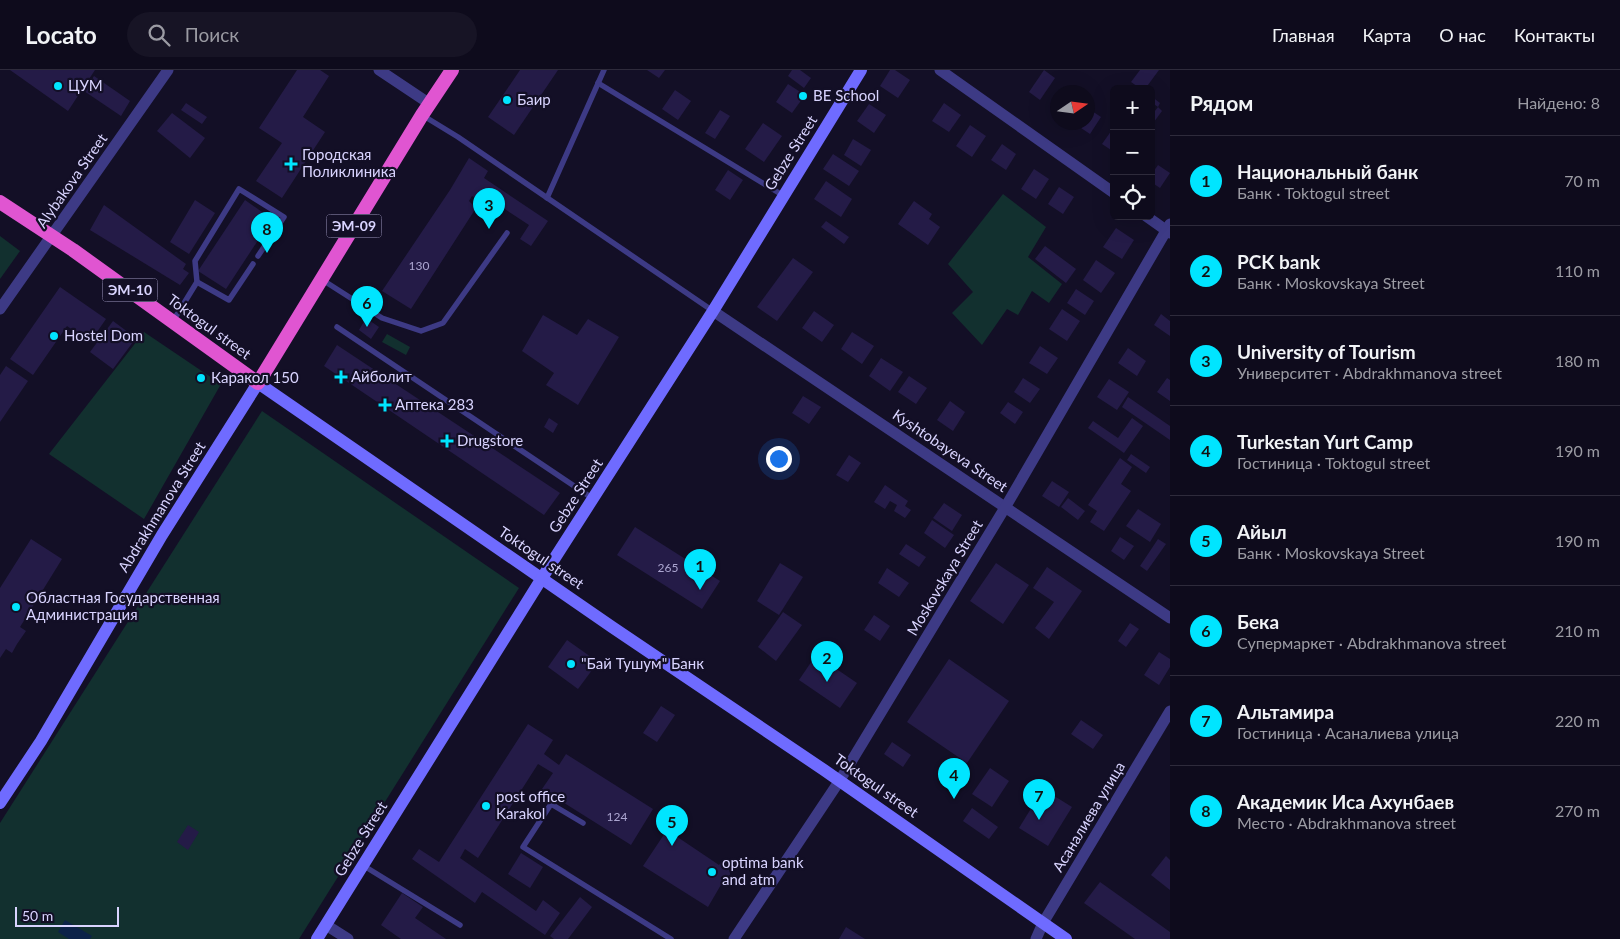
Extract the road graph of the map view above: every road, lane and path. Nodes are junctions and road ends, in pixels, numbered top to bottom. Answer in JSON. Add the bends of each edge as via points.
{"nodes":[{"id":1,"x":168,"y":70,"type":"edge"},
{"id":2,"x":379,"y":70,"type":"edge"},
{"id":3,"x":452,"y":70,"type":"edge"},
{"id":4,"x":604,"y":70,"type":"edge"},
{"id":5,"x":861,"y":70,"type":"edge"},
{"id":6,"x":940,"y":70,"type":"edge"},
{"id":7,"x":598,"y":83,"type":"junction"},
{"id":8,"x":426,"y":110,"type":"junction"},
{"id":9,"x":1110,"y":190,"type":"edge"},
{"id":10,"x":784,"y":196,"type":"junction"},
{"id":11,"x":547,"y":198,"type":"junction"},
{"id":12,"x":0,"y":202,"type":"edge"},
{"id":13,"x":1153,"y":220,"type":"edge"},
{"id":14,"x":1169,"y":229,"type":"edge"},
{"id":15,"x":507,"y":233,"type":"dead end"},
{"id":16,"x":51,"y":236,"type":"junction"},
{"id":17,"x":258,"y":256,"type":"dead end"},
{"id":18,"x":253,"y":264,"type":"dead end"},
{"id":19,"x":321,"y":279,"type":"junction"},
{"id":20,"x":198,"y":282,"type":"junction"},
{"id":21,"x":0,"y":309,"type":"edge"},
{"id":22,"x":713,"y":311,"type":"junction"},
{"id":23,"x":173,"y":321,"type":"junction"},
{"id":24,"x":336,"y":327,"type":"dead end"},
{"id":25,"x":258,"y":382,"type":"junction"},
{"id":26,"x":594,"y":499,"type":"junction"},
{"id":27,"x":1006,"y":506,"type":"junction"},
{"id":28,"x":542,"y":578,"type":"junction"},
{"id":29,"x":1170,"y":618,"type":"edge"},
{"id":30,"x":1170,"y":711,"type":"edge"},
{"id":31,"x":840,"y":780,"type":"junction"},
{"id":32,"x":0,"y":803,"type":"edge"},
{"id":33,"x":583,"y":824,"type":"dead end"},
{"id":34,"x":364,"y":866,"type":"junction"},
{"id":35,"x":1043,"y":923,"type":"junction"},
{"id":36,"x":326,"y":925,"type":"junction"},
{"id":37,"x":460,"y":925,"type":"dead end"},
{"id":38,"x":317,"y":939,"type":"edge"},
{"id":39,"x":348,"y":939,"type":"edge"},
{"id":40,"x":670,"y":939,"type":"edge"},
{"id":41,"x":735,"y":939,"type":"edge"},
{"id":42,"x":1036,"y":939,"type":"edge"},
{"id":43,"x":1066,"y":939,"type":"edge"}],
"edges":[{"from":1,"to":16,"type":"street","name":"Alybakova Street"},
{"from":2,"to":8,"type":"street"},
{"from":3,"to":8,"type":"highway","number":"ЭМ-09"},
{"from":4,"to":7,"type":"lane"},
{"from":5,"to":10,"type":"main road","name":"Gebze Street"},
{"from":6,"to":9,"type":"street"},
{"from":7,"to":10,"type":"lane"},
{"from":7,"to":11,"type":"lane"},
{"from":8,"to":11,"type":"lane","via":[[458,137]]},
{"from":8,"to":19,"type":"highway","number":"ЭМ-09"},
{"from":10,"to":22,"type":"main road","name":"Gebze Street"},
{"from":11,"to":22,"type":"lane"},
{"from":12,"to":16,"type":"highway","name":"Toktogul street","number":"ЭМ-10"},
{"from":13,"to":14,"type":"street"},
{"from":14,"to":27,"type":"street","name":"Moskovskaya Street"},
{"from":15,"to":19,"type":"lane","via":[[444,324],[421,331],[382,318]]},
{"from":16,"to":21,"type":"street","name":"Alybakova Street"},
{"from":16,"to":23,"type":"highway","name":"Toktogul street","number":"ЭМ-10"},
{"from":17,"to":20,"type":"lane","via":[[284,217],[239,189],[195,261]]},
{"from":18,"to":20,"type":"lane","via":[[229,300]]},
{"from":19,"to":25,"type":"highway","number":"ЭМ-09"},
{"from":20,"to":23,"type":"lane"},
{"from":22,"to":26,"type":"main road","name":"Gebze Street"},
{"from":22,"to":27,"type":"street","name":"Kyshtobayeva Street"},
{"from":23,"to":25,"type":"highway","name":"Toktogul street","number":"ЭМ-10"},
{"from":24,"to":26,"type":"lane"},
{"from":25,"to":28,"type":"main road","name":"Toktogul street"},
{"from":25,"to":32,"type":"main road","name":"Abdrakhmanova Street"},
{"from":26,"to":28,"type":"main road","name":"Gebze Street"},
{"from":27,"to":29,"type":"street","name":"Kyshtobayeva Street"},
{"from":27,"to":31,"type":"street","name":"Moskovskaya Street"},
{"from":28,"to":31,"type":"main road","name":"Toktogul street"},
{"from":28,"to":34,"type":"main road","name":"Gebze Street"},
{"from":30,"to":35,"type":"street","name":"Асаналиева улица"},
{"from":31,"to":35,"type":"main road","name":"Toktogul street"},
{"from":31,"to":41,"type":"street","name":"Moskovskaya Street"},
{"from":33,"to":40,"type":"lane","via":[[551,804],[523,847]]},
{"from":34,"to":36,"type":"main road","name":"Gebze Street"},
{"from":34,"to":37,"type":"lane"},
{"from":35,"to":42,"type":"street","name":"Асаналиева улица"},
{"from":35,"to":43,"type":"main road","name":"Toktogul street"},
{"from":36,"to":38,"type":"main road","name":"Gebze Street"},
{"from":36,"to":39,"type":"street"}]}
